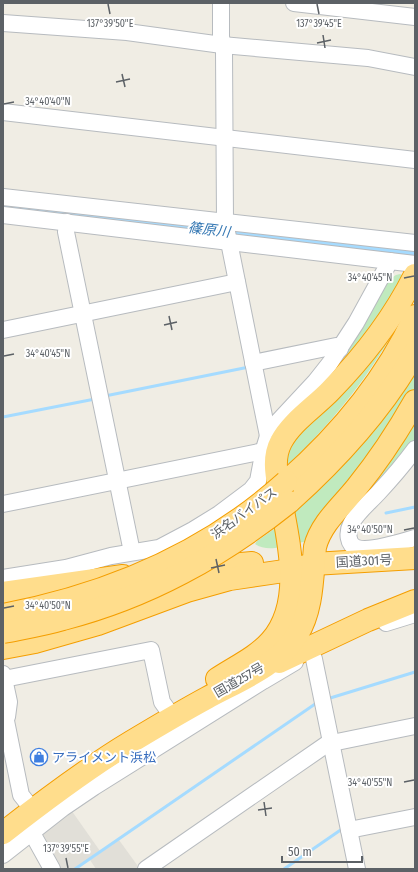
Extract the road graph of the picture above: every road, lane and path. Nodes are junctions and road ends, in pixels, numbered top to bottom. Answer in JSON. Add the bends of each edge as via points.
{"nodes":[{"id":1,"x":221,"y":3,"type":"edge"},
{"id":2,"x":294,"y":3,"type":"edge"},
{"id":3,"x":415,"y":17,"type":"edge"},
{"id":4,"x":3,"y":23,"type":"edge"},
{"id":5,"x":222,"y":45,"type":"junction"},
{"id":6,"x":415,"y":67,"type":"edge"},
{"id":7,"x":3,"y":112,"type":"edge"},
{"id":8,"x":224,"y":137,"type":"junction"},
{"id":9,"x":415,"y":160,"type":"edge"},
{"id":10,"x":3,"y":197,"type":"edge"},
{"id":11,"x":3,"y":215,"type":"edge"},
{"id":12,"x":67,"y":222,"type":"junction"},
{"id":13,"x":227,"y":232,"type":"junction"},
{"id":14,"x":415,"y":243,"type":"edge"},
{"id":15,"x":390,"y":261,"type":"junction"},
{"id":16,"x":413,"y":262,"type":"edge"},
{"id":17,"x":237,"y":282,"type":"junction"},
{"id":18,"x":82,"y":314,"type":"junction"},
{"id":19,"x":415,"y":316,"type":"edge"},
{"id":20,"x":3,"y":330,"type":"edge"},
{"id":21,"x":340,"y":349,"type":"junction"},
{"id":22,"x":415,"y":352,"type":"edge"},
{"id":23,"x":253,"y":363,"type":"junction"},
{"id":24,"x":415,"y":401,"type":"edge"},
{"id":25,"x":266,"y":443,"type":"junction"},
{"id":26,"x":415,"y":449,"type":"edge"},
{"id":27,"x":117,"y":481,"type":"junction"},
{"id":28,"x":287,"y":492,"type":"junction"},
{"id":29,"x":3,"y":504,"type":"edge"},
{"id":30,"x":415,"y":538,"type":"edge"},
{"id":31,"x":132,"y":552,"type":"junction"},
{"id":32,"x":415,"y":558,"type":"edge"},
{"id":33,"x":313,"y":564,"type":"junction"},
{"id":34,"x":291,"y":565,"type":"junction"},
{"id":35,"x":3,"y":578,"type":"edge"},
{"id":36,"x":3,"y":593,"type":"edge"},
{"id":37,"x":415,"y":601,"type":"edge"},
{"id":38,"x":415,"y":614,"type":"edge"},
{"id":39,"x":3,"y":615,"type":"edge"},
{"id":40,"x":3,"y":632,"type":"edge"},
{"id":41,"x":3,"y":648,"type":"edge"},
{"id":42,"x":310,"y":651,"type":"junction"},
{"id":43,"x":256,"y":673,"type":"junction"},
{"id":44,"x":4,"y":676,"type":"edge"},
{"id":45,"x":213,"y":681,"type":"junction"},
{"id":46,"x":3,"y":706,"type":"edge"},
{"id":47,"x":170,"y":713,"type":"junction"},
{"id":48,"x":5,"y":720,"type":"edge"},
{"id":49,"x":415,"y":726,"type":"edge"},
{"id":50,"x":130,"y":742,"type":"junction"},
{"id":51,"x":331,"y":743,"type":"junction"},
{"id":52,"x":8,"y":752,"type":"edge"},
{"id":53,"x":415,"y":817,"type":"edge"},
{"id":54,"x":29,"y":820,"type":"junction"},
{"id":55,"x":349,"y":830,"type":"junction"},
{"id":56,"x":3,"y":833,"type":"edge"},
{"id":57,"x":3,"y":855,"type":"edge"},
{"id":58,"x":52,"y":869,"type":"edge"},
{"id":59,"x":146,"y":869,"type":"edge"},
{"id":60,"x":357,"y":869,"type":"edge"}],
"edges":[{"from":1,"to":5,"type":"street"},
{"from":2,"to":3,"type":"street"},
{"from":4,"to":5,"type":"street","via":[[127,32]]},
{"from":5,"to":6,"type":"street","via":[[368,58]]},
{"from":5,"to":8,"type":"street"},
{"from":7,"to":8,"type":"street"},
{"from":8,"to":9,"type":"street"},
{"from":8,"to":13,"type":"street"},
{"from":10,"to":13,"type":"street","via":[[153,214]]},
{"from":11,"to":12,"type":"street"},
{"from":12,"to":13,"type":"street","via":[[211,239]]},
{"from":12,"to":18,"type":"street","via":[[66,232]]},
{"from":13,"to":14,"type":"street"},
{"from":13,"to":15,"type":"street"},
{"from":13,"to":17,"type":"street"},
{"from":15,"to":16,"type":"street"},
{"from":15,"to":21,"type":"street"},
{"from":16,"to":34,"type":"highway","name":"国道257号","via":[[393,312],[366,350],[331,390],[292,426],[281,442],[277,452],[276,472]]},
{"from":17,"to":18,"type":"street"},
{"from":17,"to":23,"type":"street"},
{"from":18,"to":20,"type":"street"},
{"from":18,"to":27,"type":"street"},
{"from":19,"to":28,"type":"highway","name":"浜名バイパス","via":[[398,348],[363,399]]},
{"from":21,"to":23,"type":"street","via":[[336,346]]},
{"from":21,"to":25,"type":"street","via":[[315,382],[278,421]]},
{"from":22,"to":28,"type":"highway","name":"浜名バイパス","via":[[357,434],[317,476]]},
{"from":23,"to":25,"type":"street"},
{"from":24,"to":33,"type":"highway","name":"国道257号","via":[[375,463],[322,529],[317,538]]},
{"from":25,"to":27,"type":"street"},
{"from":25,"to":31,"type":"street","via":[[256,486],[244,496],[165,546]]},
{"from":26,"to":30,"type":"street","via":[[355,519],[350,526],[349,540],[358,548],[383,546]]},
{"from":27,"to":29,"type":"street"},
{"from":27,"to":31,"type":"street"},
{"from":28,"to":39,"type":"highway","name":"浜名バイパス","bridge":true,"via":[[253,509],[174,559],[146,572],[88,595]]},
{"from":28,"to":40,"type":"highway","name":"浜名バイパス","bridge":true,"via":[[237,541],[153,588],[63,620]]},
{"from":31,"to":35,"type":"street","via":[[66,568]]},
{"from":32,"to":33,"type":"highway","name":"国道301号"},
{"from":33,"to":34,"type":"highway","name":"国道301号"},
{"from":33,"to":43,"type":"highway","name":"国道257号","via":[[308,607],[302,627],[283,652]]},
{"from":33,"to":45,"type":"highway","via":[[300,573],[300,596],[296,614],[283,638],[262,657]]},
{"from":34,"to":36,"type":"highway","via":[[211,566]]},
{"from":34,"to":41,"type":"highway","via":[[208,584],[98,624],[35,642]]},
{"from":34,"to":45,"type":"highway","name":"国道257号","via":[[287,612],[276,635],[258,652]]},
{"from":37,"to":42,"type":"highway","via":[[368,620]]},
{"from":38,"to":42,"type":"street"},
{"from":42,"to":43,"type":"highway"},
{"from":42,"to":51,"type":"street","via":[[314,659]]},
{"from":42,"to":54,"type":"street","via":[[63,808]]},
{"from":43,"to":50,"type":"highway","name":"国道257号"},
{"from":44,"to":47,"type":"street","via":[[151,650],[162,702]]},
{"from":44,"to":48,"type":"street","via":[[9,702]]},
{"from":45,"to":47,"type":"highway","name":"国道257号"},
{"from":46,"to":48,"type":"street"},
{"from":47,"to":50,"type":"highway","name":"国道257号"},
{"from":48,"to":52,"type":"street"},
{"from":49,"to":51,"type":"street"},
{"from":50,"to":54,"type":"highway","name":"国道257号","via":[[69,784]]},
{"from":51,"to":55,"type":"street"},
{"from":51,"to":59,"type":"street"},
{"from":52,"to":54,"type":"street"},
{"from":53,"to":55,"type":"street"},
{"from":54,"to":56,"type":"highway","name":"国道257号"},
{"from":54,"to":57,"type":"street"},
{"from":54,"to":58,"type":"street"},
{"from":55,"to":60,"type":"street"}]}
